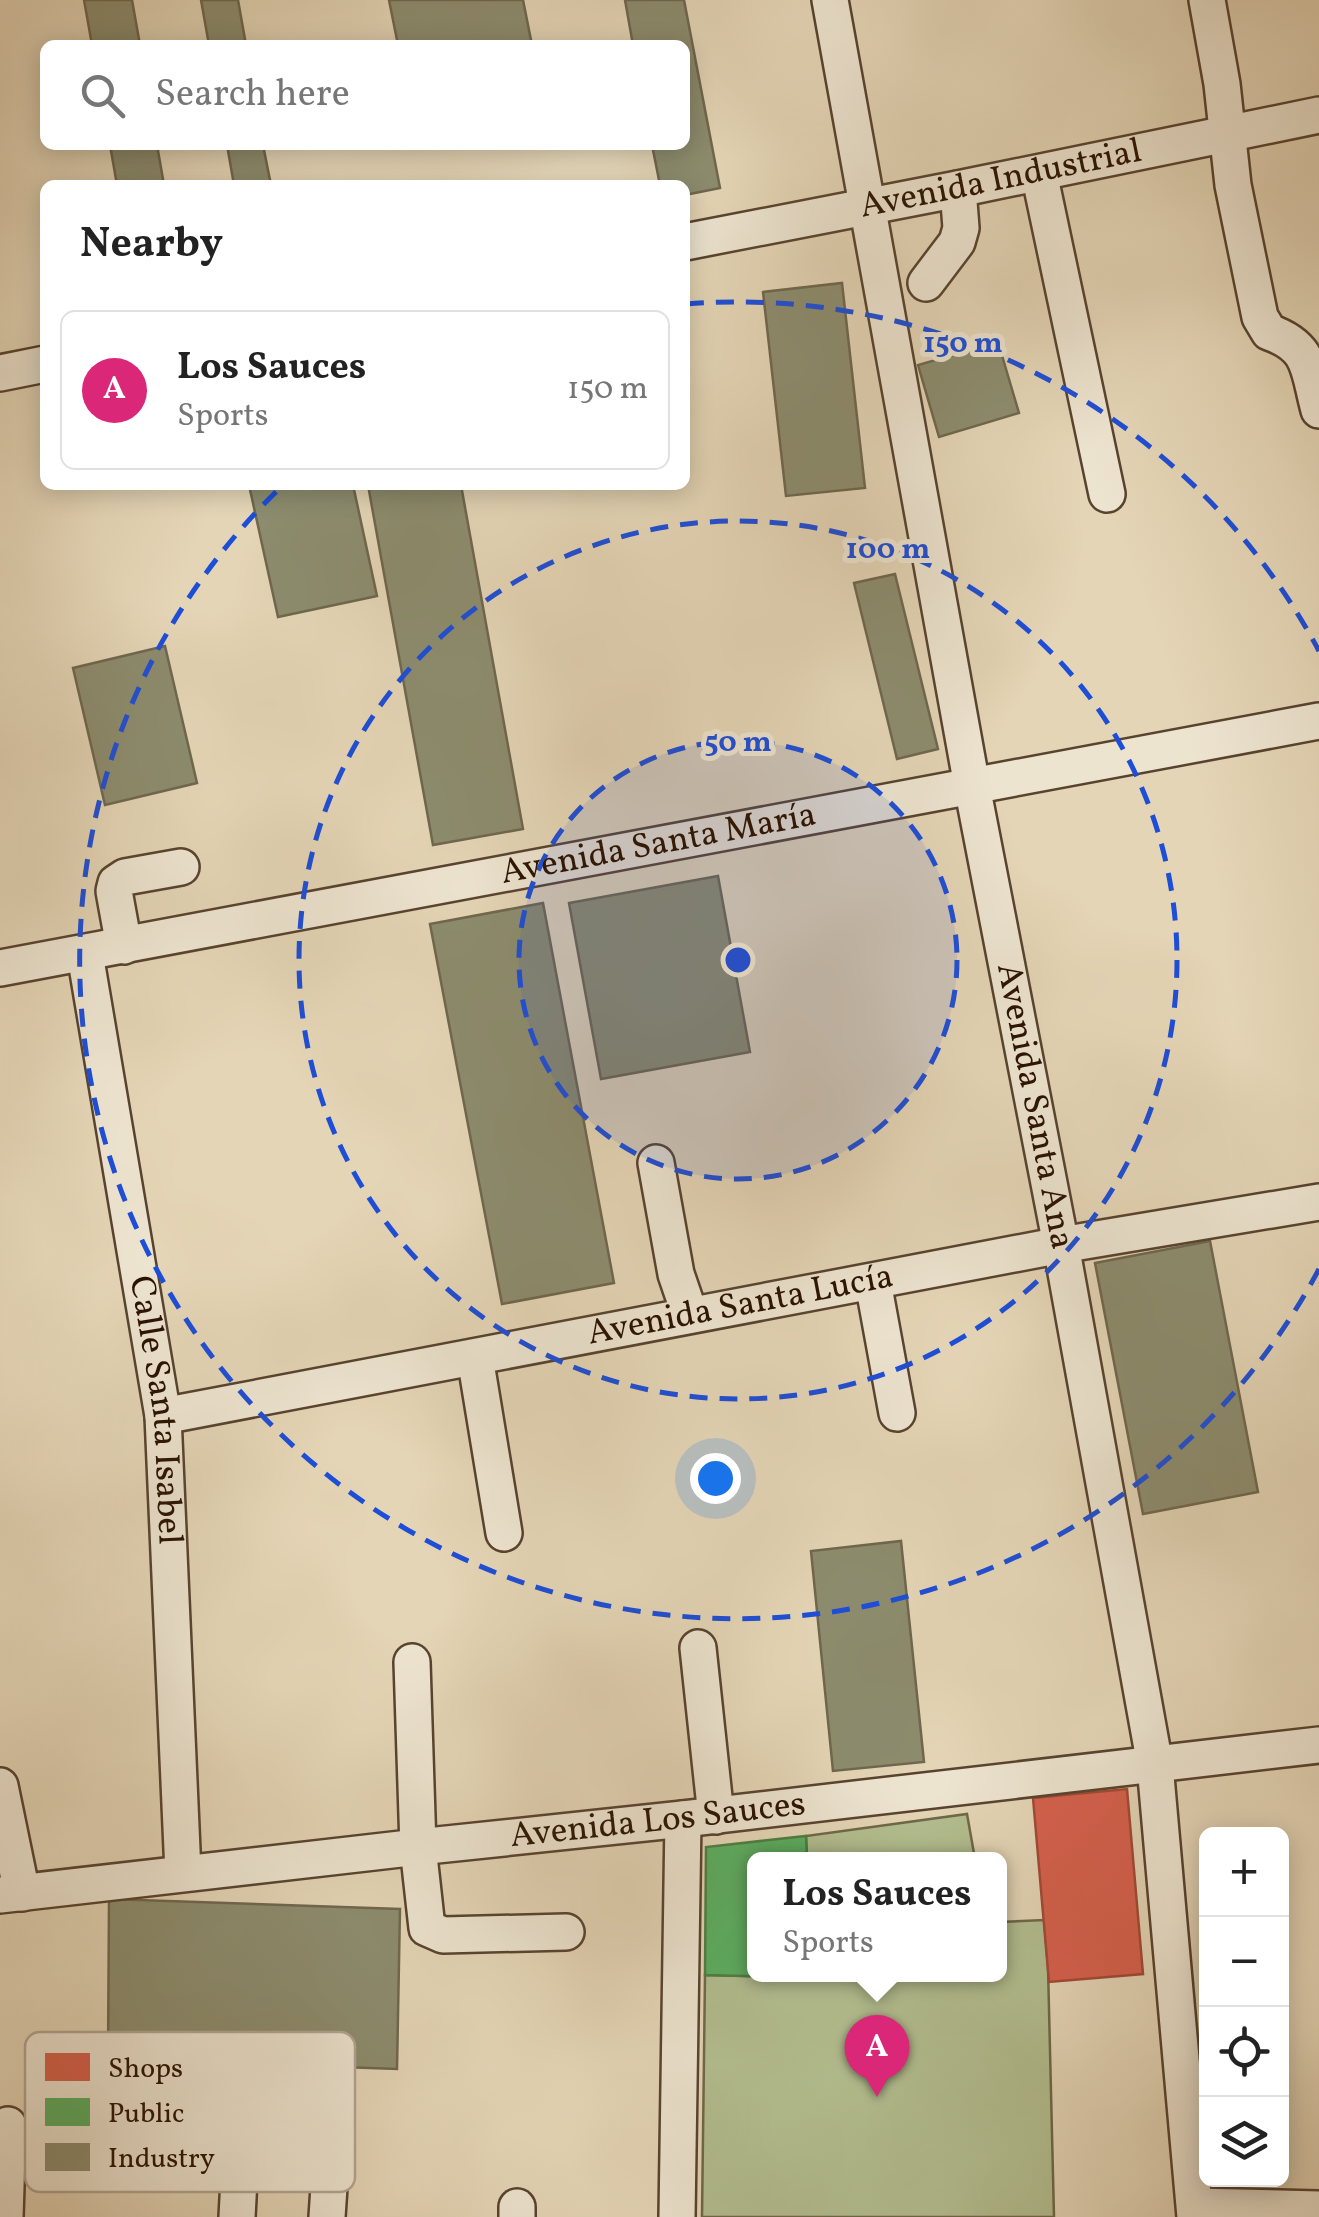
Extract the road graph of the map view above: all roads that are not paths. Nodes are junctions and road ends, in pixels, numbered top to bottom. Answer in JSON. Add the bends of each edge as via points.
{"nodes":[{"id":1,"x":830,"y":0,"type":"edge"},
{"id":2,"x":1207,"y":0,"type":"edge"},
{"id":3,"x":1319,"y":116,"type":"edge"},
{"id":4,"x":1227,"y":134,"type":"junction"},
{"id":5,"x":1039,"y":173,"type":"junction"},
{"id":6,"x":958,"y":189,"type":"junction"},
{"id":7,"x":867,"y":207,"type":"junction"},
{"id":8,"x":690,"y":241,"type":"edge"},
{"id":9,"x":926,"y":283,"type":"dead end"},
{"id":10,"x":40,"y":365,"type":"edge"},
{"id":11,"x":0,"y":373,"type":"edge"},
{"id":12,"x":1319,"y":410,"type":"edge"},
{"id":13,"x":1107,"y":494,"type":"dead end"},
{"id":14,"x":1319,"y":721,"type":"edge"},
{"id":15,"x":972,"y":786,"type":"junction"},
{"id":16,"x":181,"y":867,"type":"dead end"},
{"id":17,"x":124,"y":946,"type":"junction"},
{"id":18,"x":85,"y":954,"type":"junction"},
{"id":19,"x":0,"y":968,"type":"edge"},
{"id":20,"x":656,"y":1163,"type":"dead end"},
{"id":21,"x":1319,"y":1202,"type":"edge"},
{"id":22,"x":1061,"y":1245,"type":"junction"},
{"id":23,"x":873,"y":1282,"type":"junction"},
{"id":24,"x":690,"y":1315,"type":"junction"},
{"id":25,"x":475,"y":1357,"type":"junction"},
{"id":26,"x":897,"y":1413,"type":"dead end"},
{"id":27,"x":164,"y":1416,"type":"junction"},
{"id":28,"x":504,"y":1533,"type":"dead end"},
{"id":29,"x":698,"y":1648,"type":"dead end"},
{"id":30,"x":412,"y":1662,"type":"dead end"},
{"id":31,"x":1319,"y":1745,"type":"edge"},
{"id":32,"x":1154,"y":1764,"type":"junction"},
{"id":33,"x":0,"y":1786,"type":"edge"},
{"id":34,"x":699,"y":1818,"type":"junction"},
{"id":35,"x":418,"y":1846,"type":"junction"},
{"id":36,"x":183,"y":1873,"type":"junction"},
{"id":37,"x":11,"y":1894,"type":"edge"},
{"id":38,"x":566,"y":1932,"type":"dead end"},
{"id":39,"x":8,"y":2125,"type":"dead end"},
{"id":40,"x":239,"y":2192,"type":"edge"},
{"id":41,"x":329,"y":2192,"type":"edge"},
{"id":42,"x":1319,"y":2209,"type":"edge"},
{"id":43,"x":1195,"y":2212,"type":"edge"},
{"id":44,"x":5,"y":2217,"type":"edge"},
{"id":45,"x":238,"y":2217,"type":"edge"},
{"id":46,"x":327,"y":2217,"type":"edge"},
{"id":47,"x":677,"y":2217,"type":"edge"}],
"edges":[{"from":1,"to":7,"type":"street","name":"Avenida Santa Ana"},
{"from":2,"to":4,"type":"street"},
{"from":3,"to":4,"type":"street","name":"Avenida Industrial"},
{"from":4,"to":5,"type":"street","name":"Avenida Industrial"},
{"from":4,"to":12,"type":"street","via":[[1260,317],[1269,332],[1289,339],[1304,355]]},
{"from":5,"to":6,"type":"street","name":"Avenida Industrial"},
{"from":5,"to":13,"type":"street"},
{"from":6,"to":7,"type":"street","name":"Avenida Industrial"},
{"from":6,"to":9,"type":"street","via":[[957,242]]},
{"from":7,"to":8,"type":"street","name":"Avenida Industrial"},
{"from":7,"to":15,"type":"street","name":"Avenida Santa Ana"},
{"from":10,"to":11,"type":"street"},
{"from":14,"to":15,"type":"street","name":"Avenida Santa María"},
{"from":15,"to":17,"type":"street","name":"Avenida Santa María"},
{"from":15,"to":22,"type":"street","name":"Avenida Santa Ana"},
{"from":16,"to":17,"type":"street","via":[[116,883]]},
{"from":17,"to":18,"type":"street","name":"Avenida Santa María"},
{"from":18,"to":19,"type":"street","name":"Avenida Santa María"},
{"from":18,"to":27,"type":"street","name":"Calle Santa Isabel"},
{"from":20,"to":24,"type":"street"},
{"from":21,"to":22,"type":"street","name":"Avenida Santa Lucía"},
{"from":22,"to":23,"type":"street","name":"Avenida Santa Lucía"},
{"from":22,"to":32,"type":"street","name":"Avenida Santa Ana"},
{"from":23,"to":24,"type":"street","name":"Avenida Santa Lucía"},
{"from":23,"to":26,"type":"street"},
{"from":24,"to":25,"type":"street","name":"Avenida Santa Lucía"},
{"from":25,"to":27,"type":"street","name":"Avenida Santa Lucía"},
{"from":25,"to":28,"type":"street"},
{"from":27,"to":36,"type":"street","name":"Calle Santa Isabel"},
{"from":29,"to":34,"type":"street"},
{"from":30,"to":35,"type":"street"},
{"from":31,"to":32,"type":"street","name":"Avenida Los Sauces"},
{"from":32,"to":34,"type":"street","name":"Avenida Los Sauces"},
{"from":32,"to":43,"type":"street","name":"Avenida Santa Ana"},
{"from":33,"to":37,"type":"street"},
{"from":34,"to":35,"type":"street","name":"Avenida Los Sauces"},
{"from":34,"to":47,"type":"street"},
{"from":35,"to":36,"type":"street","name":"Avenida Los Sauces"},
{"from":35,"to":38,"type":"street","via":[[427,1928],[443,1936]]},
{"from":36,"to":37,"type":"street","name":"Avenida Los Sauces"},
{"from":39,"to":44,"type":"street"},
{"from":40,"to":45,"type":"street"},
{"from":41,"to":46,"type":"street"},
{"from":42,"to":43,"type":"street"}]}
